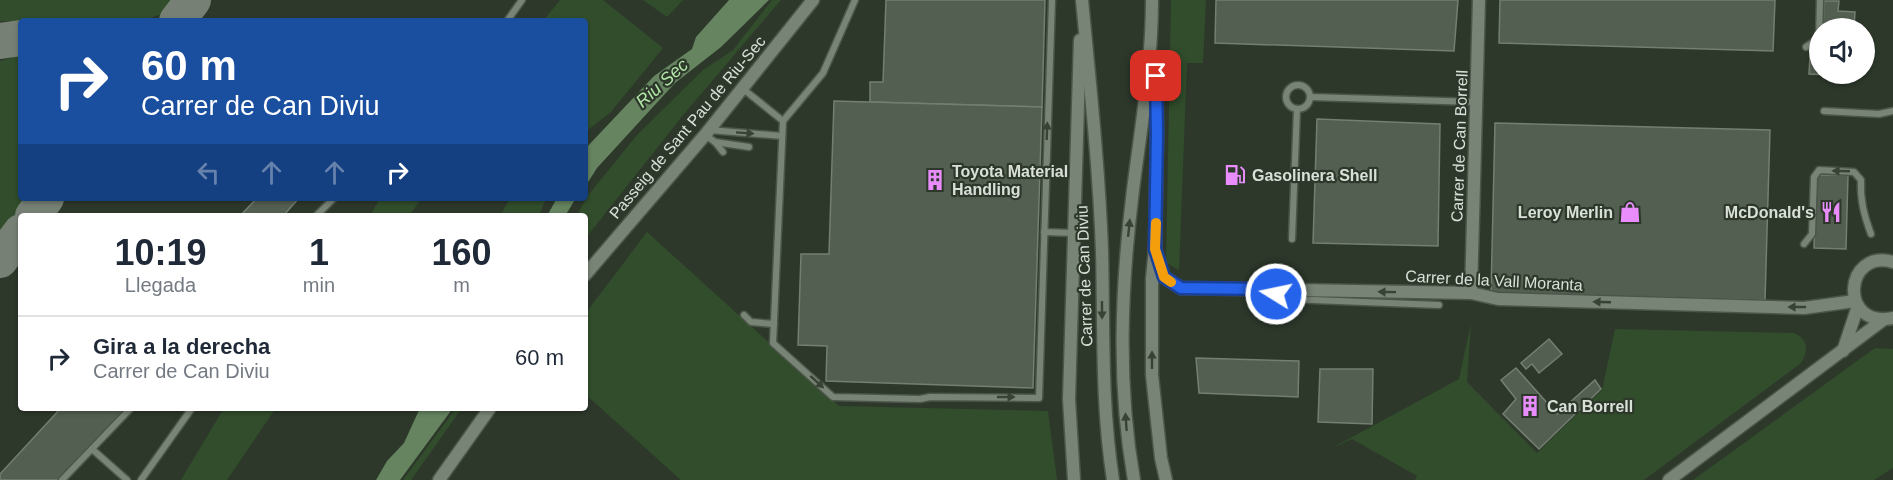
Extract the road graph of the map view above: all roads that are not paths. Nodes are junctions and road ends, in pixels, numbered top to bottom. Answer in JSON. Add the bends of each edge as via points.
{"nodes":[{"id":1,"x":522,"y":0,"type":"edge"},
{"id":2,"x":813,"y":0,"type":"edge"},
{"id":3,"x":855,"y":0,"type":"edge"},
{"id":4,"x":1052,"y":0,"type":"edge"},
{"id":5,"x":1082,"y":0,"type":"edge"},
{"id":6,"x":1152,"y":0,"type":"edge"},
{"id":7,"x":1479,"y":0,"type":"edge"},
{"id":8,"x":1820,"y":0,"type":"edge"},
{"id":9,"x":509,"y":18,"type":"edge"},
{"id":10,"x":1152,"y":27,"type":"junction"},
{"id":11,"x":1806,"y":47,"type":"dead end"},
{"id":12,"x":742,"y":88,"type":"junction"},
{"id":13,"x":1310,"y":97,"type":"junction"},
{"id":14,"x":1477,"y":102,"type":"junction"},
{"id":15,"x":1297,"y":109,"type":"junction"},
{"id":16,"x":1824,"y":111,"type":"dead end"},
{"id":17,"x":1893,"y":111,"type":"edge"},
{"id":18,"x":783,"y":121,"type":"junction"},
{"id":19,"x":709,"y":135,"type":"junction"},
{"id":20,"x":782,"y":136,"type":"junction"},
{"id":21,"x":749,"y":147,"type":"dead end"},
{"id":22,"x":723,"y":152,"type":"dead end"},
{"id":23,"x":331,"y":201,"type":"edge"},
{"id":24,"x":319,"y":213,"type":"edge"},
{"id":25,"x":1044,"y":232,"type":"junction"},
{"id":26,"x":1073,"y":233,"type":"junction"},
{"id":27,"x":1871,"y":234,"type":"dead end"},
{"id":28,"x":1292,"y":239,"type":"dead end"},
{"id":29,"x":1804,"y":244,"type":"dead end"},
{"id":30,"x":1155,"y":249,"type":"junction"},
{"id":31,"x":1893,"y":262,"type":"edge"},
{"id":32,"x":588,"y":272,"type":"edge"},
{"id":33,"x":1264,"y":289,"type":"junction"},
{"id":34,"x":1471,"y":293,"type":"junction"},
{"id":35,"x":1856,"y":304,"type":"junction"},
{"id":36,"x":1439,"y":305,"type":"dead end"},
{"id":37,"x":744,"y":315,"type":"dead end"},
{"id":38,"x":1888,"y":319,"type":"edge"},
{"id":39,"x":774,"y":324,"type":"junction"},
{"id":40,"x":1843,"y":351,"type":"junction"},
{"id":41,"x":128,"y":411,"type":"edge"},
{"id":42,"x":190,"y":411,"type":"edge"},
{"id":43,"x":488,"y":411,"type":"edge"},
{"id":44,"x":92,"y":449,"type":"junction"},
{"id":45,"x":62,"y":480,"type":"edge"},
{"id":46,"x":127,"y":480,"type":"edge"},
{"id":47,"x":141,"y":480,"type":"edge"},
{"id":48,"x":439,"y":480,"type":"edge"},
{"id":49,"x":1074,"y":480,"type":"edge"},
{"id":50,"x":1113,"y":480,"type":"edge"},
{"id":51,"x":1134,"y":480,"type":"edge"},
{"id":52,"x":1166,"y":480,"type":"edge"},
{"id":53,"x":1669,"y":480,"type":"edge"}],
"edges":[{"from":1,"to":9,"type":"lane"},
{"from":2,"to":12,"type":"street","name":"Passeig de Sant Pau de Riu-Sec"},
{"from":3,"to":18,"type":"lane","via":[[823,73]]},
{"from":25,"to":4,"type":"lane","one_way":true},
{"from":5,"to":26,"type":"street","name":"Carrer de Can Diviu"},
{"from":5,"to":50,"type":"street","name":"Carrer de Can Diviu","one_way":true,"via":[[1102,251],[1103,396]]},
{"from":6,"to":10,"type":"street"},
{"from":7,"to":14,"type":"street","name":"Carrer de Can Borrell"},
{"from":8,"to":11,"type":"lane","via":[[1819,38]]},
{"from":10,"to":30,"type":"street","via":[[1157,134]]},
{"from":51,"to":10,"type":"street","one_way":true,"via":[[1122,380],[1122,328],[1126,257]]},
{"from":12,"to":18,"type":"lane"},
{"from":12,"to":19,"type":"street","name":"Passeig de Sant Pau de Riu-Sec"},
{"from":13,"to":14,"type":"lane"},
{"from":13,"to":15,"type":"lane","via":[[1304,107]]},
{"from":13,"to":15,"type":"lane","via":[[1305,86],[1289,87],[1287,102]]},
{"from":14,"to":34,"type":"street","name":"Carrer de Can Borrell"},
{"from":15,"to":28,"type":"lane"},
{"from":16,"to":17,"type":"lane"},
{"from":18,"to":20,"type":"lane"},
{"from":19,"to":20,"type":"lane","one_way":true},
{"from":19,"to":21,"type":"lane"},
{"from":19,"to":22,"type":"lane"},
{"from":19,"to":32,"type":"street","name":"Passeig de Sant Pau de Riu-Sec"},
{"from":20,"to":39,"type":"lane"},
{"from":23,"to":24,"type":"lane"},
{"from":25,"to":26,"type":"lane"},
{"from":39,"to":25,"type":"lane","one_way":true,"via":[[773,343],[833,397],[1039,398]]},
{"from":26,"to":49,"type":"street","name":"Carrer de Can Diviu","via":[[1069,399]]},
{"from":27,"to":29,"type":"lane","one_way":true,"via":[[1860,198],[1861,180],[1854,171],[1819,170],[1814,177],[1812,234]]},
{"from":30,"to":33,"type":"street","name":"Carrer de la Vall Moranta","via":[[1164,277],[1181,288]]},
{"from":52,"to":30,"type":"street","one_way":true,"via":[[1152,375]]},
{"from":31,"to":35,"type":"street","via":[[1875,261],[1864,267],[1855,280]]},
{"from":34,"to":33,"type":"street","name":"Carrer de la Vall Moranta","one_way":true},
{"from":33,"to":36,"type":"lane","via":[[1288,299]]},
{"from":35,"to":34,"type":"street","name":"Carrer de la Vall Moranta","one_way":true,"via":[[1795,308],[1498,299]]},
{"from":35,"to":38,"type":"street","via":[[1874,319]]},
{"from":35,"to":40,"type":"street"},
{"from":37,"to":39,"type":"lane","via":[[751,322]]},
{"from":38,"to":40,"type":"street"},
{"from":40,"to":53,"type":"street"},
{"from":41,"to":44,"type":"lane"},
{"from":42,"to":47,"type":"lane"},
{"from":43,"to":48,"type":"street"},
{"from":44,"to":45,"type":"lane"},
{"from":44,"to":46,"type":"lane"}]}
